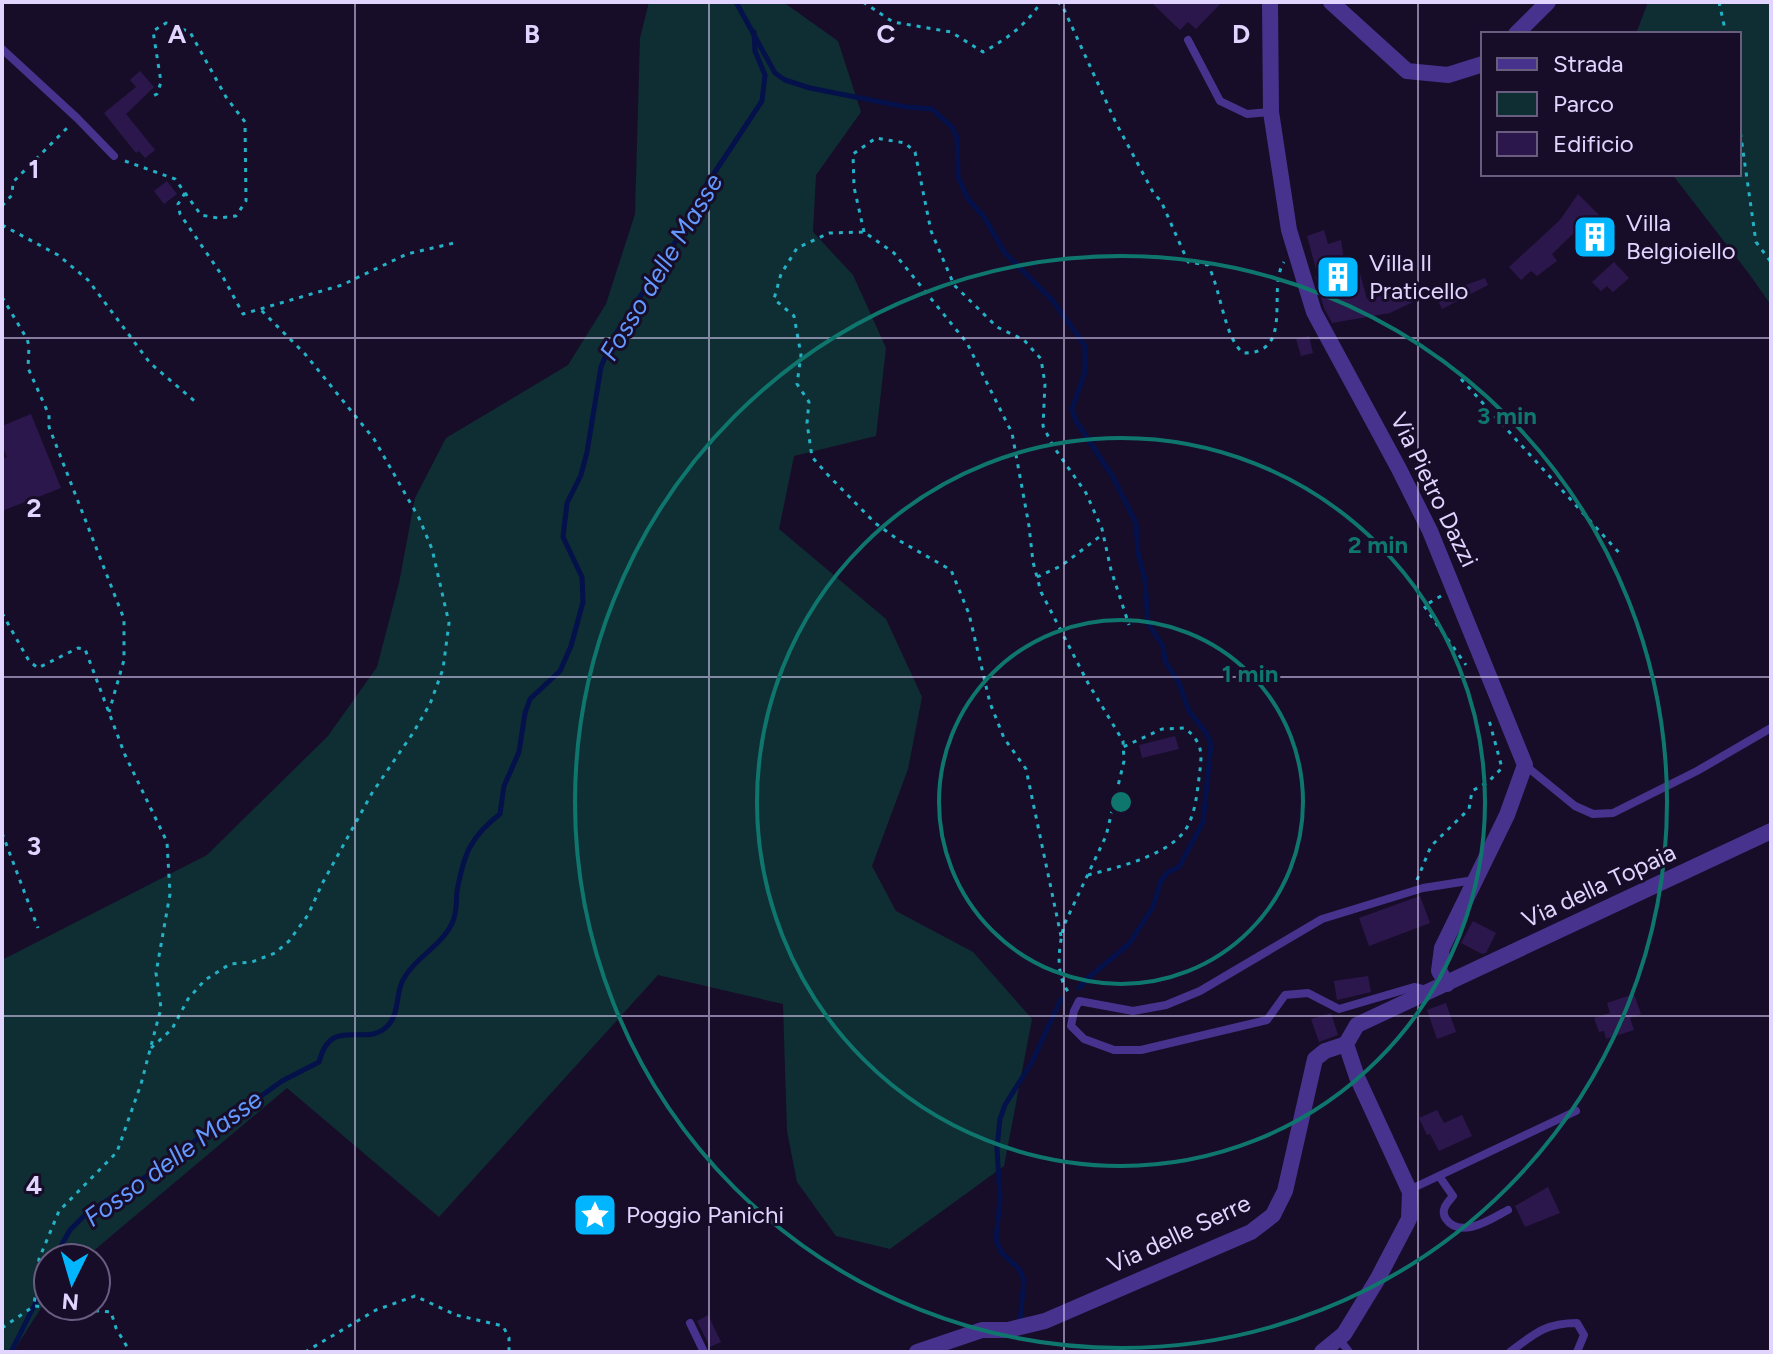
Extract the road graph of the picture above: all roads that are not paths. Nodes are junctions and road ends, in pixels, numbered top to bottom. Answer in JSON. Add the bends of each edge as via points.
{"nodes":[{"id":1,"x":1270,"y":2,"type":"edge"},
{"id":2,"x":1331,"y":2,"type":"edge"},
{"id":3,"x":1548,"y":2,"type":"edge"},
{"id":4,"x":1518,"y":32,"type":"edge"},
{"id":5,"x":1188,"y":40,"type":"dead end"},
{"id":6,"x":2,"y":49,"type":"edge"},
{"id":7,"x":1481,"y":65,"type":"edge"},
{"id":8,"x":1271,"y":112,"type":"junction"},
{"id":9,"x":114,"y":156,"type":"road end"},
{"id":10,"x":1771,"y":728,"type":"edge"},
{"id":11,"x":1525,"y":765,"type":"junction"},
{"id":12,"x":1771,"y":831,"type":"edge"},
{"id":13,"x":1477,"y":880,"type":"junction"},
{"id":14,"x":1439,"y":987,"type":"junction"},
{"id":15,"x":1346,"y":1044,"type":"junction"},
{"id":16,"x":1576,"y":1111,"type":"dead end"},
{"id":17,"x":1439,"y":1176,"type":"junction"},
{"id":18,"x":1409,"y":1190,"type":"junction"},
{"id":19,"x":1508,"y":1210,"type":"dead end"},
{"id":20,"x":690,"y":1323,"type":"dead end"},
{"id":21,"x":1339,"y":1338,"type":"junction"},
{"id":22,"x":704,"y":1352,"type":"edge"},
{"id":23,"x":917,"y":1352,"type":"edge"},
{"id":24,"x":1322,"y":1352,"type":"edge"},
{"id":25,"x":1349,"y":1352,"type":"edge"},
{"id":26,"x":1510,"y":1352,"type":"edge"},
{"id":27,"x":1577,"y":1352,"type":"edge"}],
"edges":[{"from":1,"to":8,"type":"street","name":"Via Pietro Dazzi"},
{"from":2,"to":7,"type":"street","via":[[1407,71],[1448,75]]},
{"from":3,"to":4,"type":"street"},
{"from":5,"to":8,"type":"lane","via":[[1220,101],[1247,114]]},
{"from":6,"to":9,"type":"lane"},
{"from":8,"to":11,"type":"street","name":"Via Pietro Dazzi","via":[[1289,230],[1314,312],[1399,469],[1455,588]]},
{"from":10,"to":11,"type":"lane","via":[[1613,813],[1593,814],[1575,806]]},
{"from":11,"to":13,"type":"street"},
{"from":12,"to":14,"type":"street","name":"Via della Topaia"},
{"from":13,"to":14,"type":"street","via":[[1442,948]]},
{"from":13,"to":14,"type":"lane","via":[[1414,891],[1322,919],[1200,991],[1166,1005],[1133,1011],[1079,1001],[1071,1026],[1084,1039],[1114,1050],[1141,1050],[1267,1020],[1285,995],[1308,993],[1339,1009],[1414,987]]},
{"from":14,"to":15,"type":"street","name":"Via della Topaia","via":[[1357,1025]]},
{"from":15,"to":18,"type":"street"},
{"from":15,"to":23,"type":"street","name":"Via delle Serre","via":[[1315,1059],[1285,1191],[1273,1215],[1251,1232],[1045,1321],[982,1330]]},
{"from":16,"to":17,"type":"lane"},
{"from":17,"to":18,"type":"lane"},
{"from":17,"to":19,"type":"lane","via":[[1453,1196],[1444,1206],[1448,1223],[1471,1227]]},
{"from":18,"to":21,"type":"street","via":[[1409,1219]]},
{"from":20,"to":22,"type":"lane"},
{"from":21,"to":24,"type":"street"},
{"from":21,"to":25,"type":"lane"},
{"from":26,"to":27,"type":"lane","via":[[1540,1329],[1577,1323],[1584,1335]]}]}
